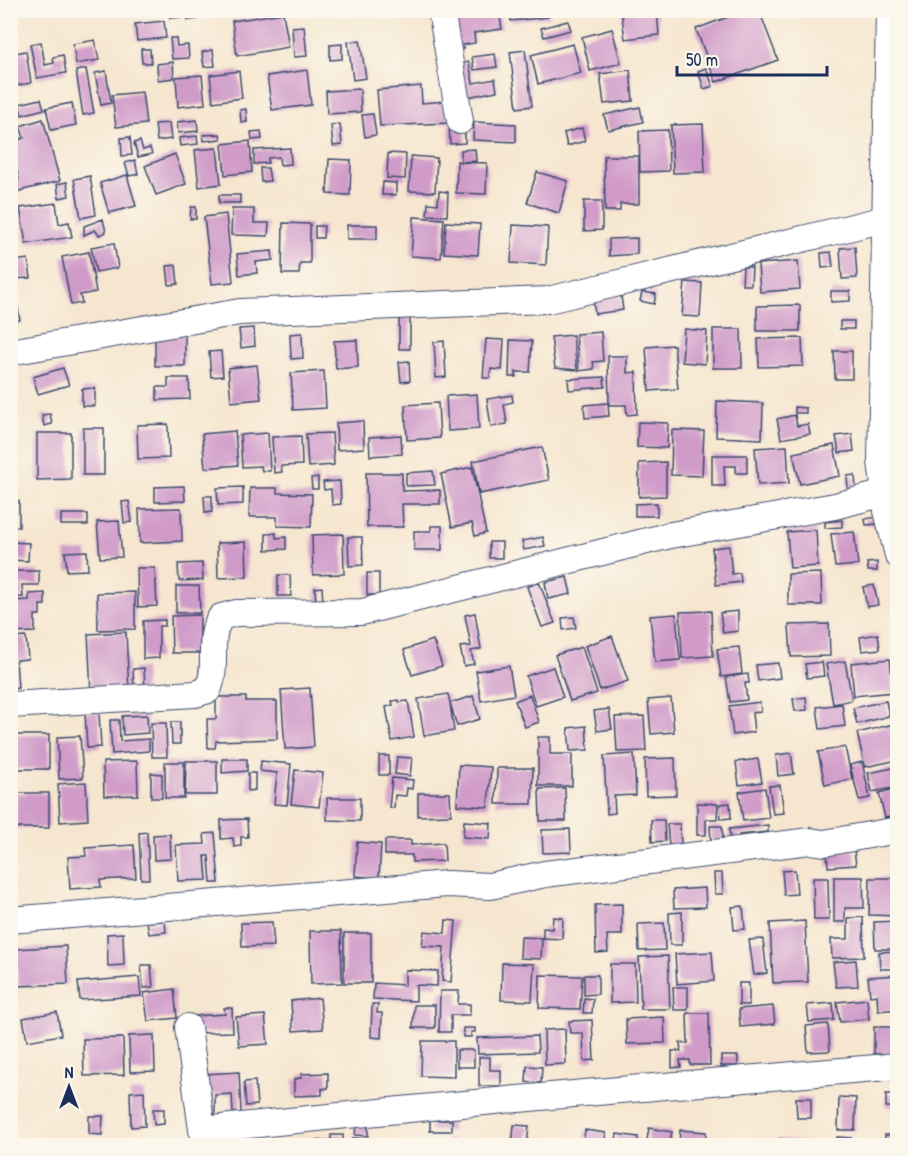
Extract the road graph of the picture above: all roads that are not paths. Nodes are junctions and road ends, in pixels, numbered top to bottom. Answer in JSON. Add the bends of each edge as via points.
{"nodes":[{"id":1,"x":441,"y":10,"type":"edge"},
{"id":2,"x":889,"y":10,"type":"edge"},
{"id":3,"x":460,"y":121,"type":"dead end"},
{"id":4,"x":892,"y":217,"type":"edge"},
{"id":5,"x":10,"y":352,"type":"edge"},
{"id":6,"x":890,"y":505,"type":"edge"},
{"id":7,"x":897,"y":555,"type":"edge"},
{"id":8,"x":10,"y":705,"type":"edge"},
{"id":9,"x":897,"y":830,"type":"edge"},
{"id":10,"x":10,"y":920,"type":"edge"},
{"id":11,"x":188,"y":1027,"type":"dead end"},
{"id":12,"x":897,"y":1066,"type":"edge"},
{"id":13,"x":205,"y":1138,"type":"edge"}],
"edges":[{"from":1,"to":3,"type":"street"},
{"from":2,"to":4,"type":"street"},
{"from":4,"to":5,"type":"street","via":[[548,300],[240,312]]},
{"from":4,"to":6,"type":"street","via":[[881,461]]},
{"from":6,"to":7,"type":"street"},
{"from":6,"to":8,"type":"street","via":[[835,506],[671,535],[362,612],[221,617],[214,627],[213,678],[208,690],[195,694]]},
{"from":9,"to":10,"type":"street","via":[[824,843],[810,841],[545,874],[490,886],[447,884]]},
{"from":11,"to":13,"type":"street"},
{"from":12,"to":13,"type":"street","via":[[383,1111]]}]}
